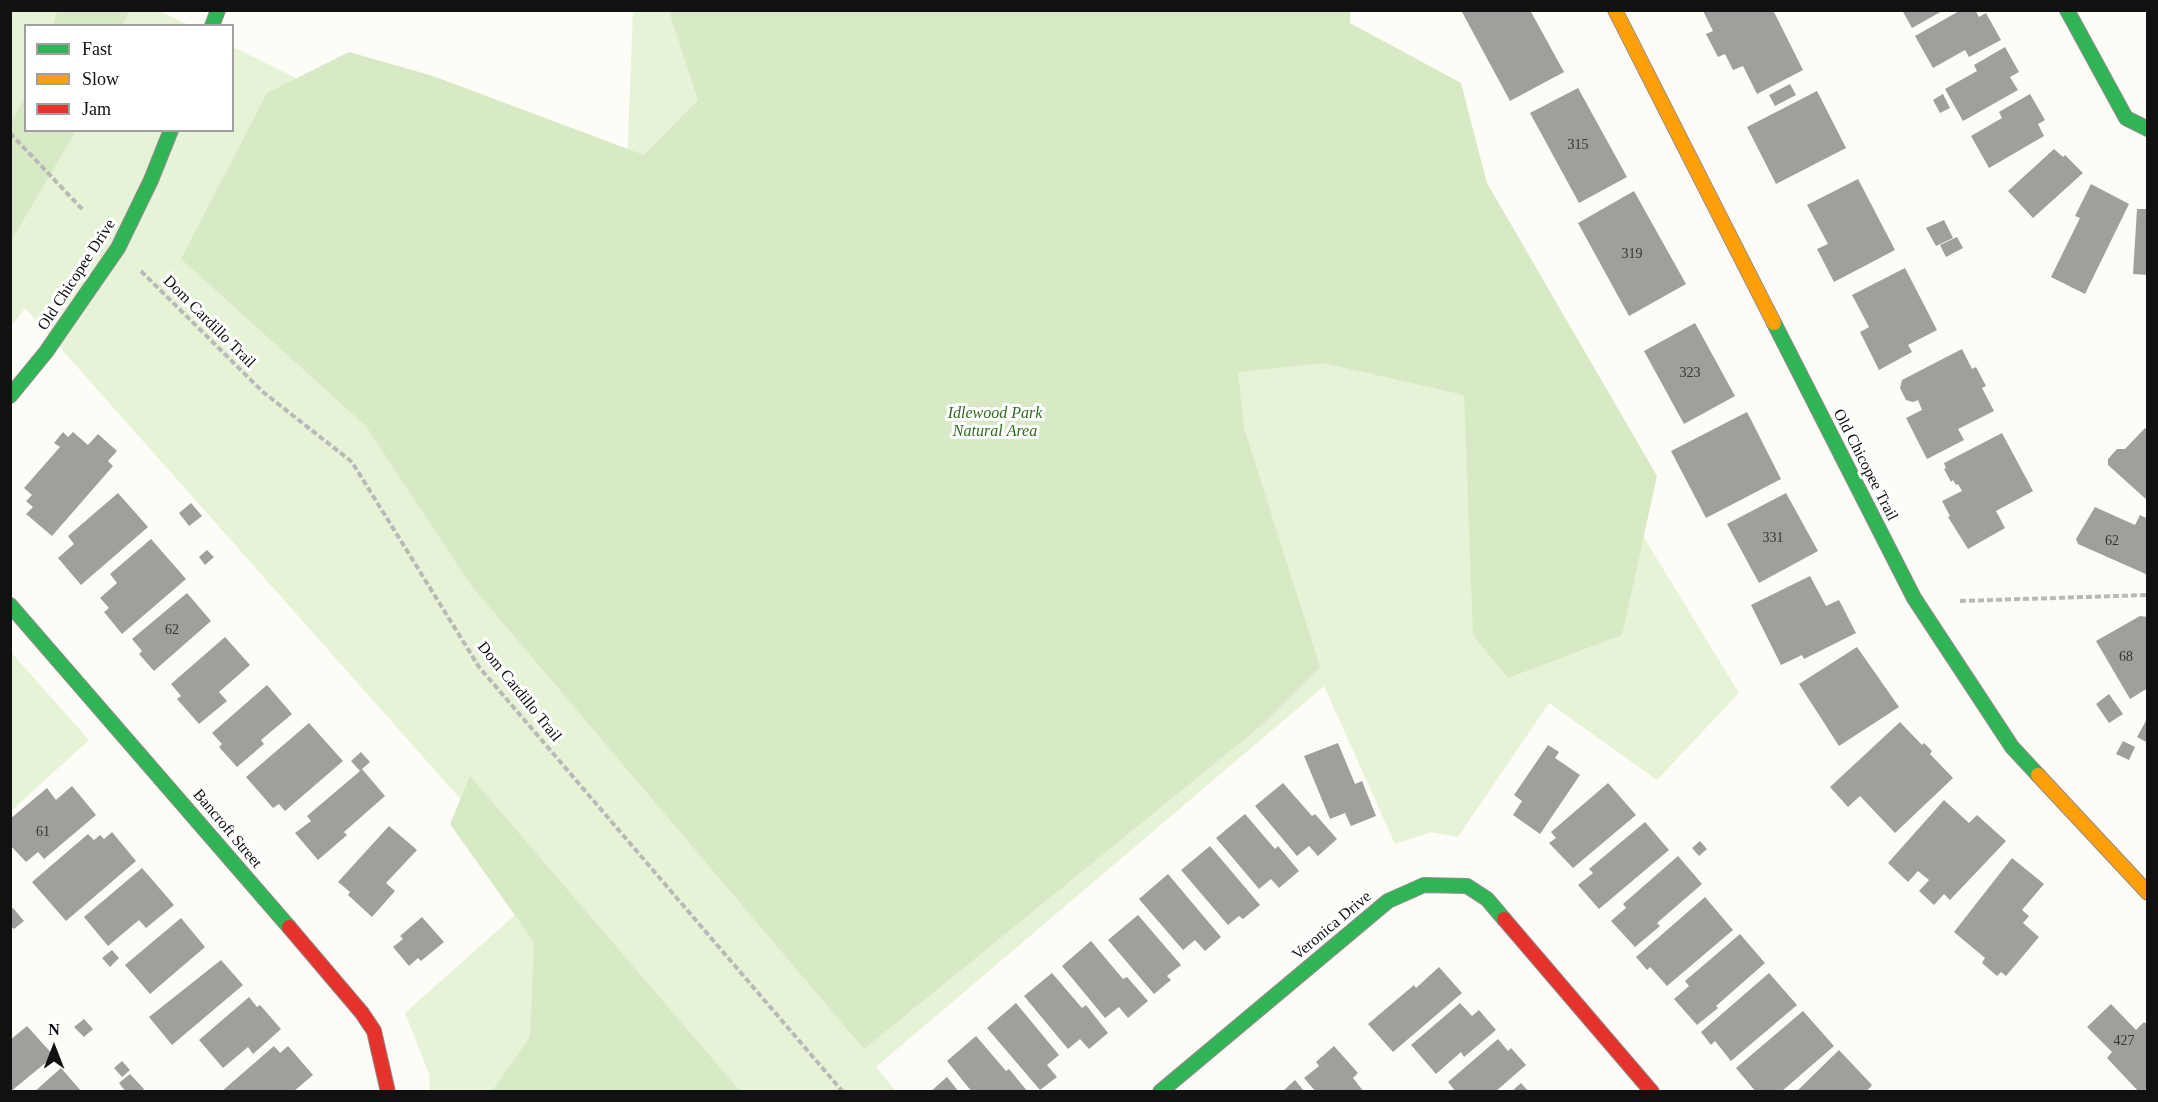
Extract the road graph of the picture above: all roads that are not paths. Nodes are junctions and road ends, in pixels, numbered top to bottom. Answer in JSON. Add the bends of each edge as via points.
{"nodes":[{"id":1,"x":1615,"y":10,"type":"edge"},
{"id":2,"x":2067,"y":10,"type":"edge"},
{"id":3,"x":2148,"y":129,"type":"edge"},
{"id":4,"x":170,"y":132,"type":"edge"},
{"id":5,"x":10,"y":396,"type":"edge"},
{"id":6,"x":10,"y":606,"type":"edge"},
{"id":7,"x":2148,"y":893,"type":"edge"},
{"id":8,"x":388,"y":1092,"type":"edge"},
{"id":9,"x":1160,"y":1092,"type":"edge"},
{"id":10,"x":1652,"y":1092,"type":"edge"}],
"edges":[{"from":1,"to":7,"type":"street","name":"Old Chicopee Trail","via":[[1914,598],[2012,747]]},
{"from":2,"to":3,"type":"street","via":[[2126,118]]},
{"from":4,"to":5,"type":"street","name":"Old Chicopee Drive","via":[[118,248],[46,352]]},
{"from":6,"to":8,"type":"street","name":"Bancroft Street","via":[[362,1013],[378,1042]]},
{"from":9,"to":10,"type":"street","name":"Veronica Drive","via":[[1388,901],[1424,885],[1444,884],[1467,886],[1487,899]]}]}
